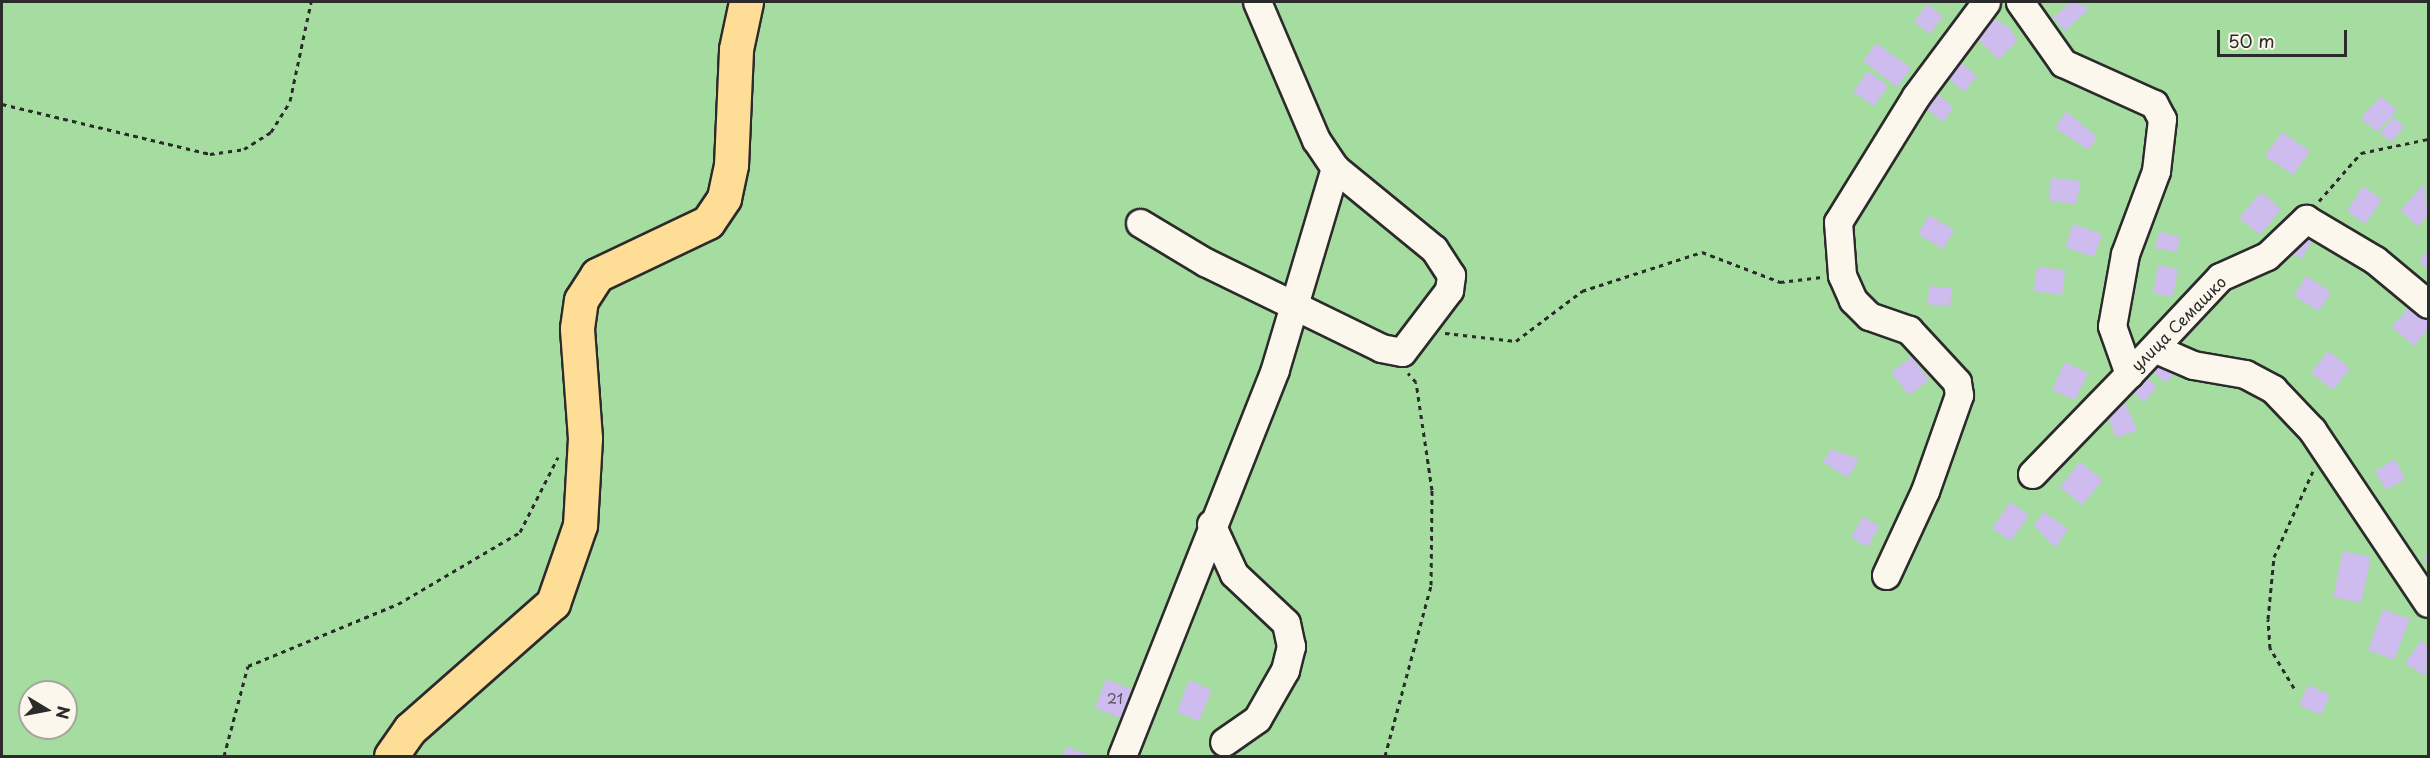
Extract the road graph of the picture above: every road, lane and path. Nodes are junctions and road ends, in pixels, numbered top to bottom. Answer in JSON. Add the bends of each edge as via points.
{"nodes":[{"id":1,"x":311,"y":2,"type":"edge"},
{"id":2,"x":746,"y":2,"type":"edge"},
{"id":3,"x":1257,"y":2,"type":"edge"},
{"id":4,"x":1986,"y":2,"type":"edge"},
{"id":5,"x":2020,"y":2,"type":"edge"},
{"id":6,"x":2,"y":104,"type":"edge"},
{"id":7,"x":2428,"y":139,"type":"edge"},
{"id":8,"x":1335,"y":168,"type":"junction"},
{"id":9,"x":2306,"y":219,"type":"junction"},
{"id":10,"x":1140,"y":223,"type":"dead end"},
{"id":11,"x":1842,"y":275,"type":"junction"},
{"id":12,"x":1294,"y":304,"type":"junction"},
{"id":13,"x":2428,"y":304,"type":"edge"},
{"id":14,"x":1420,"y":328,"type":"junction"},
{"id":15,"x":2156,"y":349,"type":"junction"},
{"id":16,"x":1402,"y":352,"type":"junction"},
{"id":17,"x":2129,"y":374,"type":"junction"},
{"id":18,"x":2323,"y":447,"type":"junction"},
{"id":19,"x":562,"y":449,"type":"dead end"},
{"id":20,"x":2032,"y":474,"type":"dead end"},
{"id":21,"x":1211,"y":524,"type":"junction"},
{"id":22,"x":1886,"y":575,"type":"dead end"},
{"id":23,"x":2428,"y":603,"type":"edge"},
{"id":24,"x":2294,"y":688,"type":"dead end"},
{"id":25,"x":1224,"y":742,"type":"dead end"},
{"id":26,"x":224,"y":756,"type":"edge"},
{"id":27,"x":391,"y":756,"type":"edge"},
{"id":28,"x":1122,"y":756,"type":"edge"},
{"id":29,"x":1385,"y":756,"type":"edge"}],
"edges":[{"from":1,"to":6,"type":"path","via":[[290,101],[271,132],[244,149],[210,154]]},
{"from":2,"to":27,"type":"highway","via":[[736,49],[731,165],[724,198],[708,222],[597,274],[581,300],[577,328],[585,438],[580,525],[553,603],[410,729]]},
{"from":3,"to":8,"type":"street","via":[[1304,116]]},
{"from":4,"to":11,"type":"street","via":[[1916,96],[1838,222]]},
{"from":5,"to":17,"type":"street","name":"улица Семашко","via":[[2063,63],[2154,104],[2162,118],[2156,171],[2125,254],[2112,326]]},
{"from":7,"to":9,"type":"path","via":[[2361,153]]},
{"from":8,"to":12,"type":"street"},
{"from":8,"to":14,"type":"street","via":[[1446,263],[1449,290]]},
{"from":9,"to":13,"type":"street","via":[[2375,260]]},
{"from":9,"to":15,"type":"street","name":"улица Семашко","via":[[2267,256],[2220,278]]},
{"from":10,"to":12,"type":"street","via":[[1205,262]]},
{"from":11,"to":14,"type":"path","via":[[1780,282],[1702,252],[1582,291],[1516,341]]},
{"from":11,"to":22,"type":"street","via":[[1853,300],[1869,316],[1909,330],[1958,382],[1959,395],[1925,491]]},
{"from":12,"to":16,"type":"street","via":[[1381,348]]},
{"from":12,"to":21,"type":"street","via":[[1275,369]]},
{"from":14,"to":16,"type":"street"},
{"from":15,"to":17,"type":"street","name":"улица Семашко"},
{"from":15,"to":18,"type":"street","via":[[2193,364],[2244,374],[2273,389]]},
{"from":16,"to":29,"type":"path","via":[[1403,367],[1416,382],[1432,490],[1431,585]]},
{"from":17,"to":20,"type":"street"},
{"from":18,"to":23,"type":"street"},
{"from":18,"to":24,"type":"path","via":[[2274,557],[2270,648]]},
{"from":19,"to":26,"type":"path","via":[[520,532],[398,604],[248,666]]},
{"from":21,"to":25,"type":"street","via":[[1234,574],[1286,623],[1291,646],[1285,670],[1257,719]]},
{"from":21,"to":28,"type":"street"}]}
